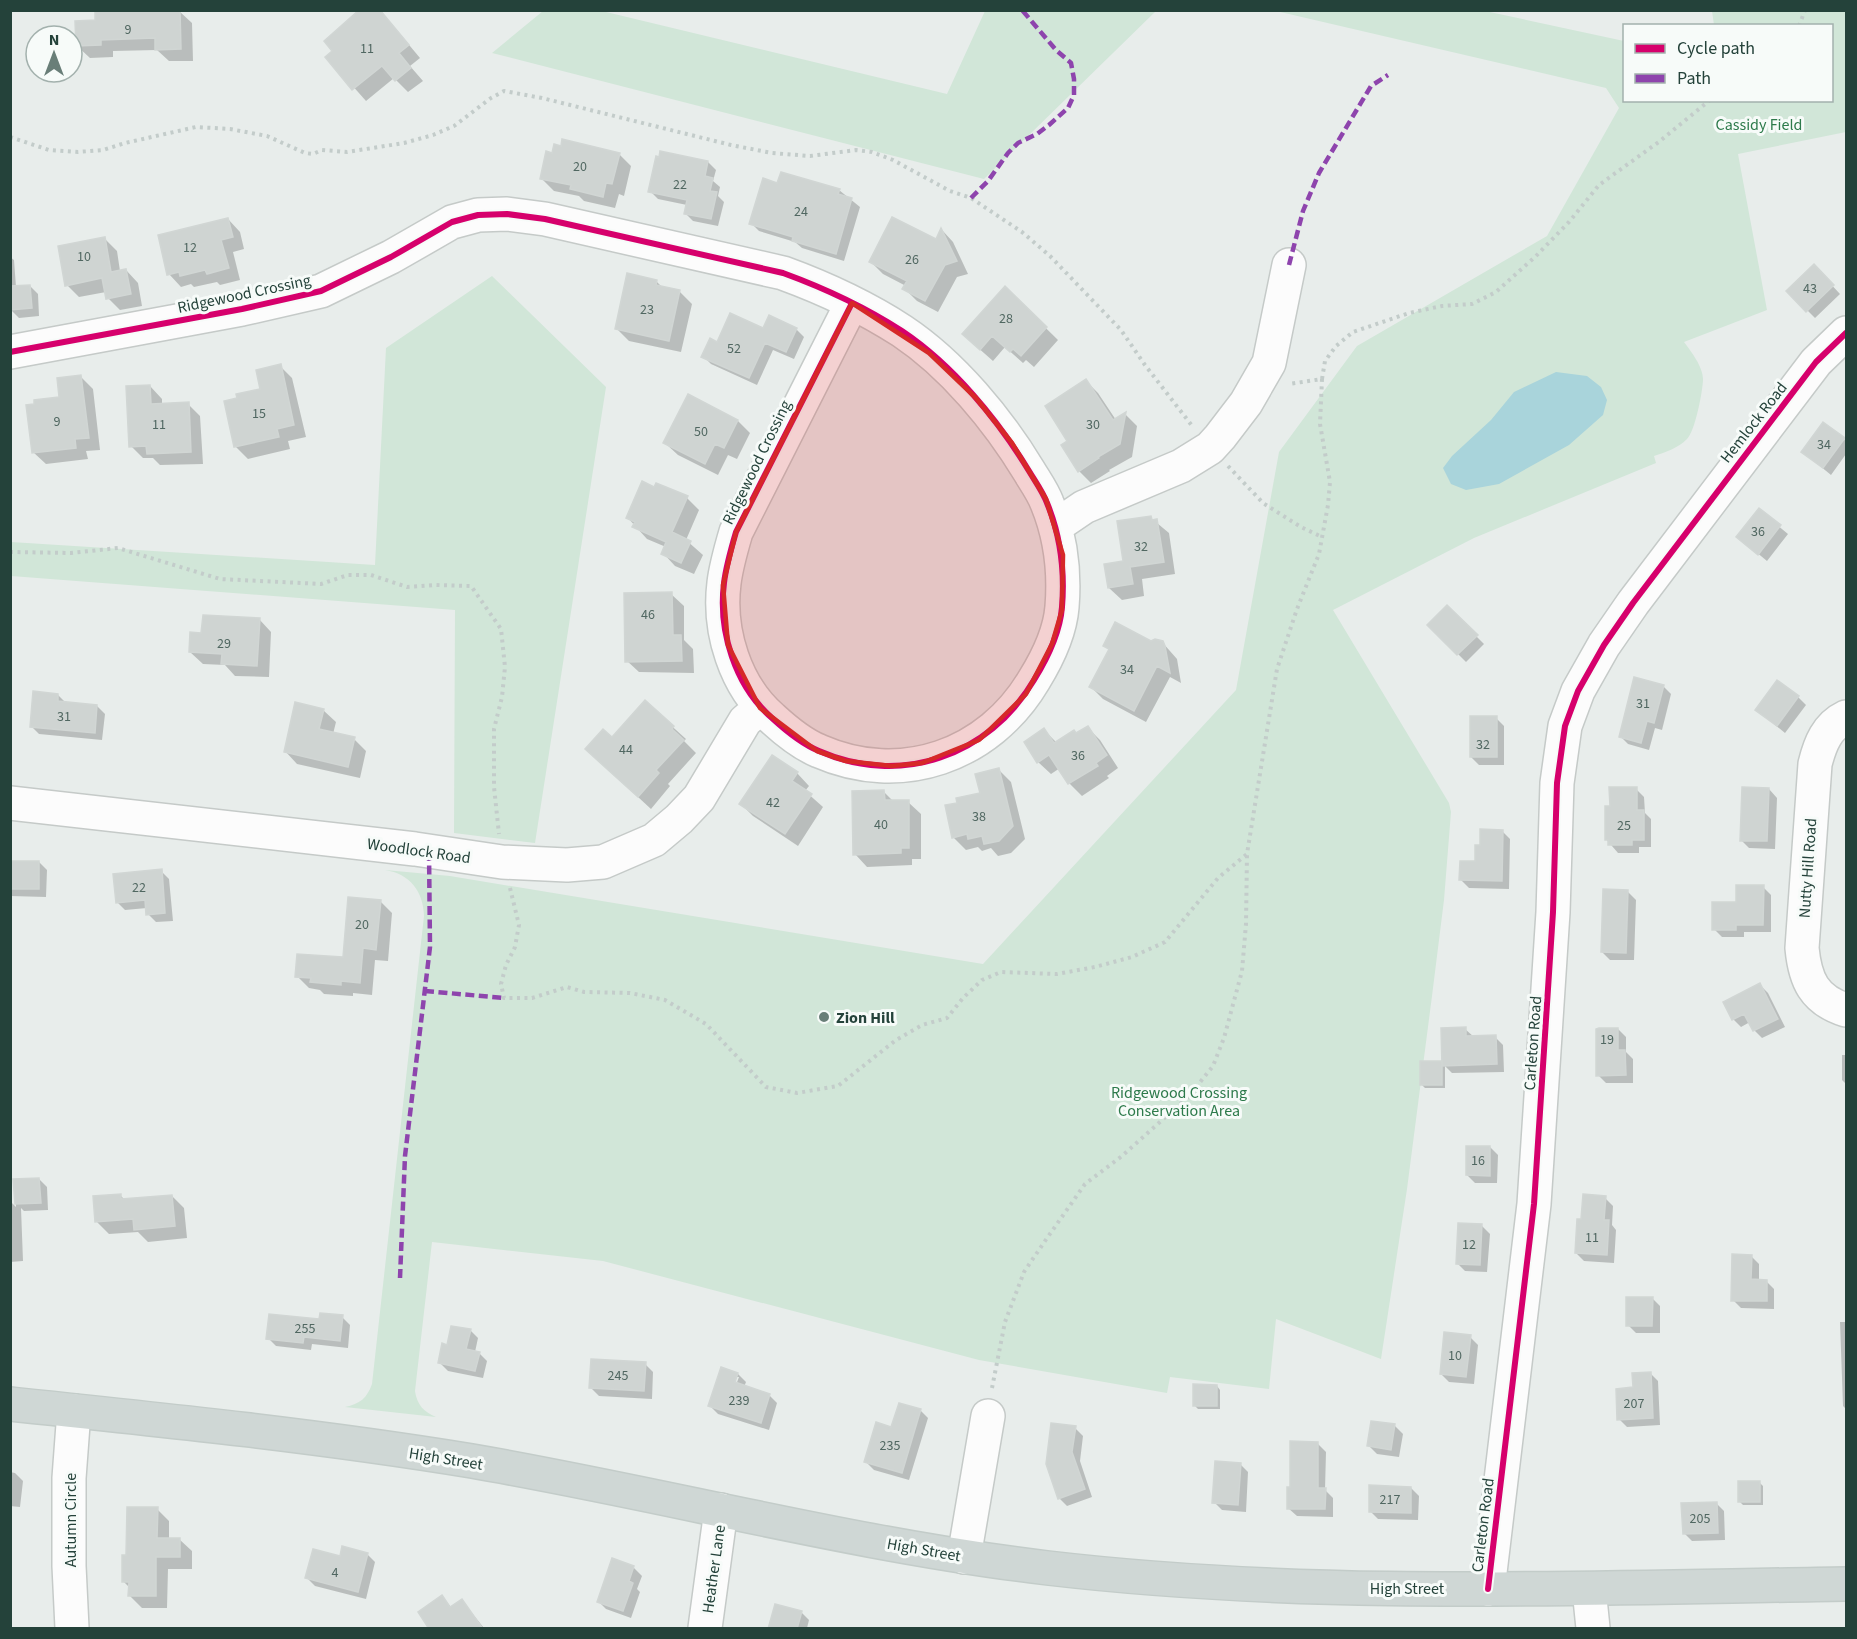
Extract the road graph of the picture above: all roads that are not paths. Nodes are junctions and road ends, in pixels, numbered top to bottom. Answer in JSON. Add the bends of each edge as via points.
{"nodes":[{"id":1,"x":1289,"y":265,"type":"dead end"},
{"id":2,"x":852,"y":303,"type":"junction"},
{"id":3,"x":1846,"y":333,"type":"edge"},
{"id":4,"x":10,"y":352,"type":"edge"},
{"id":5,"x":1056,"y":526,"type":"junction"},
{"id":6,"x":1686,"y":532,"type":"joint"},
{"id":7,"x":760,"y":708,"type":"junction"},
{"id":8,"x":1846,"y":717,"type":"edge"},
{"id":9,"x":10,"y":803,"type":"edge"},
{"id":10,"x":1846,"y":1010,"type":"edge"},
{"id":11,"x":10,"y":1404,"type":"edge"},
{"id":12,"x":74,"y":1411,"type":"junction"},
{"id":13,"x":988,"y":1416,"type":"road end"},
{"id":14,"x":721,"y":1510,"type":"junction"},
{"id":15,"x":964,"y":1557,"type":"junction"},
{"id":16,"x":1846,"y":1584,"type":"edge"},
{"id":17,"x":1488,"y":1589,"type":"junction"},
{"id":18,"x":1589,"y":1589,"type":"junction"},
{"id":19,"x":72,"y":1629,"type":"edge"},
{"id":20,"x":705,"y":1629,"type":"edge"},
{"id":21,"x":1593,"y":1629,"type":"edge"}],
"edges":[{"from":1,"to":5,"type":"street","via":[[1269,363],[1246,403],[1210,448],[1181,466],[1084,507]]},
{"from":2,"to":4,"type":"street","name":"Ridgewood Crossing","via":[[783,273],[545,219],[478,215],[452,222],[321,291]]},
{"from":2,"to":5,"type":"street","name":"Ridgewood Crossing","via":[[903,332],[976,398],[1012,443],[1046,500]]},
{"from":2,"to":7,"type":"street","name":"Ridgewood Crossing","via":[[766,469],[728,558],[723,585],[728,645]]},
{"from":3,"to":6,"type":"street","name":"Hemlock Road","via":[[1816,362]]},
{"from":5,"to":7,"type":"street","name":"Ridgewood Crossing","via":[[1064,584],[1062,610],[1052,644],[1026,694],[998,726],[979,740],[922,763],[892,766],[846,761],[817,751]]},
{"from":6,"to":17,"type":"street","name":"Carleton Road","via":[[1604,645],[1578,690],[1561,743],[1534,1203]]},
{"from":7,"to":9,"type":"street","name":"Woodlock Road","via":[[746,721],[699,798],[680,819],[654,840],[603,861],[567,866]]},
{"from":8,"to":10,"type":"street","name":"Nutty Hill Road","via":[[1824,736],[1815,764],[1802,948],[1812,987],[1834,1006]]},
{"from":11,"to":12,"type":"main road","name":"High Street"},
{"from":12,"to":14,"type":"main road","name":"High Street","via":[[354,1443]]},
{"from":12,"to":19,"type":"street","name":"Autumn Circle","via":[[69,1478]]},
{"from":13,"to":15,"type":"street"},
{"from":14,"to":15,"type":"main road","name":"High Street"},
{"from":14,"to":20,"type":"street","name":"Heather Lane"},
{"from":15,"to":17,"type":"main road","name":"High Street","via":[[1236,1584]]},
{"from":16,"to":18,"type":"main road","name":"High Street"},
{"from":17,"to":18,"type":"main road","name":"High Street"},
{"from":18,"to":21,"type":"street"}]}
